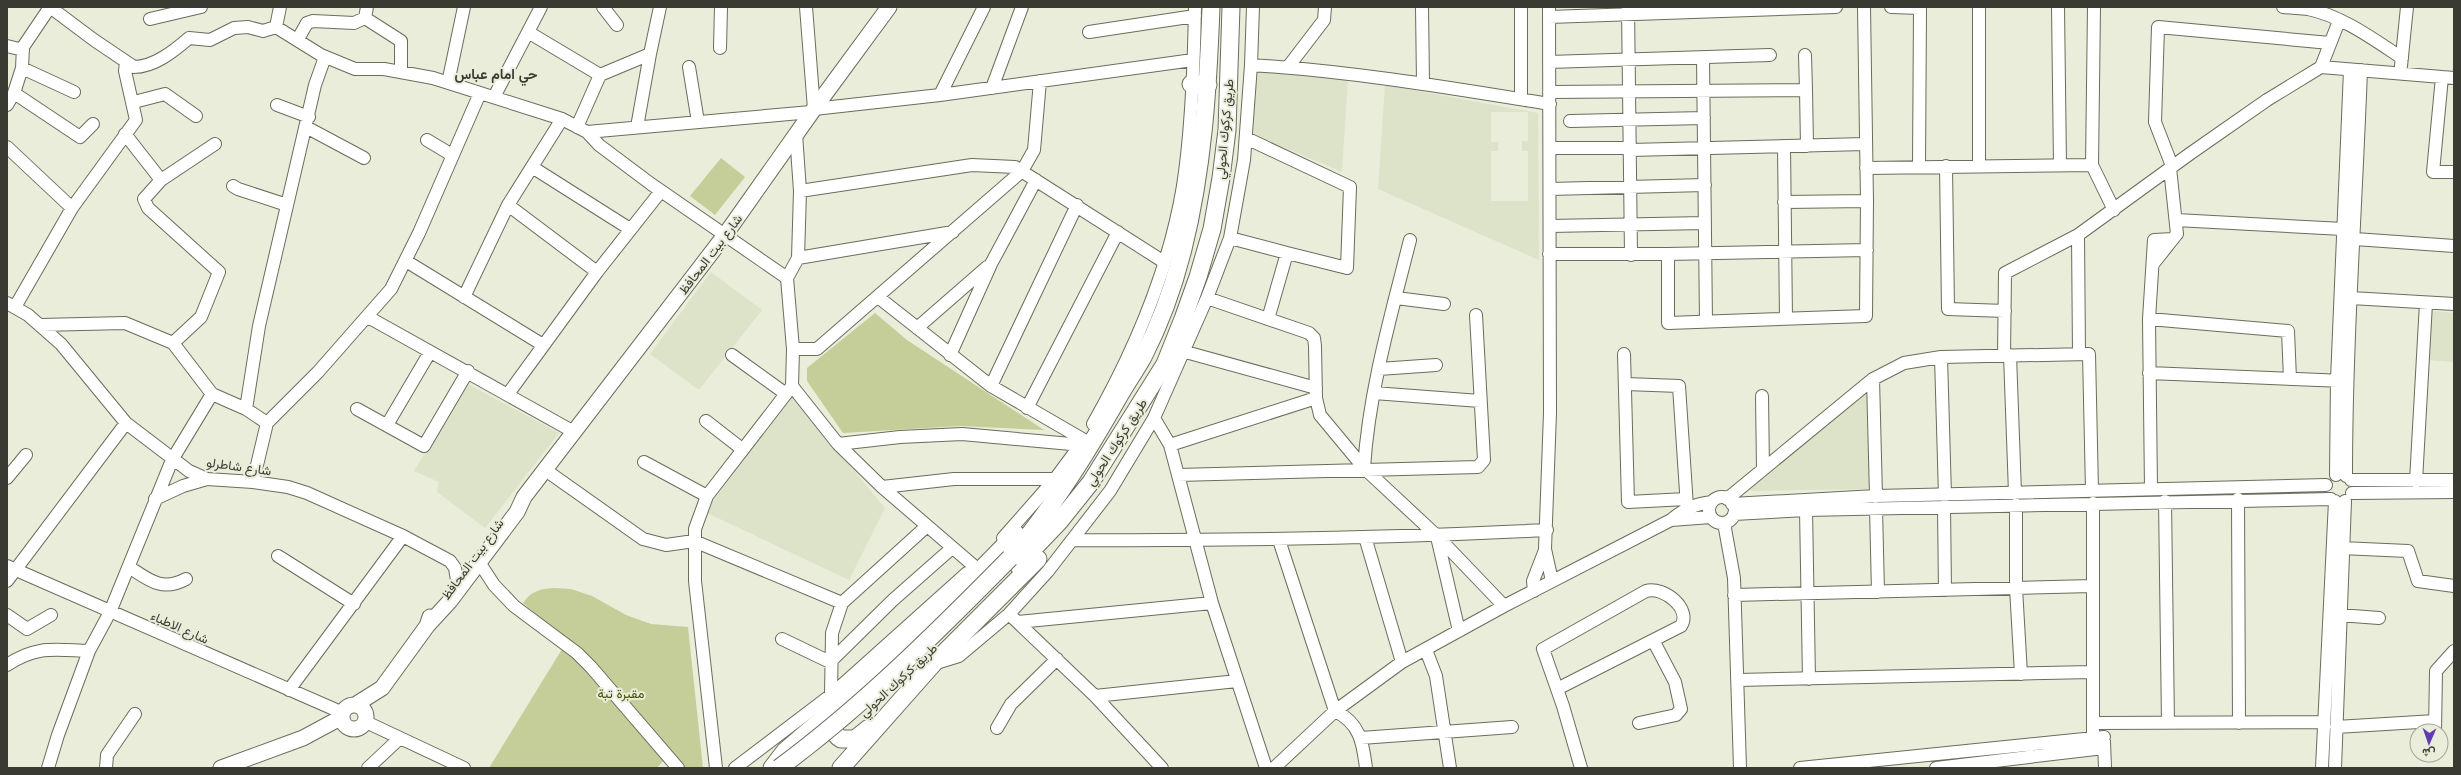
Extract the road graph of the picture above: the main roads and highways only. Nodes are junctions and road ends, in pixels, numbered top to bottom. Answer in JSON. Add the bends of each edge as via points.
{"nodes":[{"id":1,"x":889,"y":7,"type":"edge"},
{"id":2,"x":1211,"y":7,"type":"edge"},
{"id":3,"x":1231,"y":7,"type":"edge"},
{"id":4,"x":1191,"y":84,"type":"road end"},
{"id":5,"x":1208,"y":85,"type":"junction"},
{"id":6,"x":1183,"y":250,"type":"junction"},
{"id":7,"x":1204,"y":256,"type":"junction"},
{"id":8,"x":1076,"y":469,"type":"junction"},
{"id":9,"x":1091,"y":482,"type":"junction"},
{"id":10,"x":524,"y":497,"type":"junction"},
{"id":11,"x":1014,"y":561,"type":"junction"},
{"id":12,"x":427,"y":626,"type":"junction"},
{"id":13,"x":382,"y":688,"type":"junction"},
{"id":14,"x":848,"y":697,"type":"junction"},
{"id":15,"x":896,"y":706,"type":"junction"},
{"id":16,"x":347,"y":716,"type":"junction"},
{"id":17,"x":366,"y":720,"type":"junction"},
{"id":18,"x":855,"y":752,"type":"junction"},
{"id":19,"x":221,"y":768,"type":"edge"},
{"id":20,"x":772,"y":768,"type":"edge"},
{"id":21,"x":779,"y":768,"type":"edge"},
{"id":22,"x":797,"y":768,"type":"edge"},
{"id":23,"x":834,"y":768,"type":"edge"},
{"id":24,"x":841,"y":768,"type":"edge"}],
"edges":[{"from":1,"to":10,"type":"main road","name":"شارع بيت المحافظ","via":[[725,235]]},
{"from":2,"to":5,"type":"highway","name":"طريق كركوك الحولي"},
{"from":3,"to":7,"type":"highway","name":"طريق كركوك الحولي","via":[[1227,130],[1217,203]]},
{"from":4,"to":5,"type":"highway"},
{"from":5,"to":6,"type":"highway","name":"طريق كركوك الحولي","via":[[1202,150]]},
{"from":6,"to":7,"type":"highway"},
{"from":6,"to":8,"type":"highway","name":"طريق كركوك الحولي","via":[[1150,323],[1143,356]]},
{"from":7,"to":9,"type":"highway","name":"طريق كركوك الحولي","via":[[1165,364]]},
{"from":8,"to":11,"type":"highway","name":"طريق كركوك الحولي"},
{"from":8,"to":14,"type":"highway","via":[[1056,486],[982,570],[864,674]]},
{"from":9,"to":11,"type":"highway","name":"طريق كركوك الحولي","via":[[1059,522]]},
{"from":9,"to":15,"type":"highway","via":[[1084,503],[1055,540],[1011,589],[933,664]]},
{"from":10,"to":12,"type":"main road","name":"شارع بيت المحافظ","via":[[520,507],[480,562]]},
{"from":10,"to":12,"type":"main road","name":"شارع بيت المحافظ","via":[[514,503],[432,614]]},
{"from":11,"to":21,"type":"highway","name":"طريق كركوك الحولي","bridge":true,"via":[[965,603],[844,718]]},
{"from":11,"to":22,"type":"highway","name":"طريق كركوك الحولي","via":[[858,718]]},
{"from":12,"to":13,"type":"main road","name":"شارع بيت المحافظ"},
{"from":13,"to":16,"type":"main road","name":"شارع بيت المحافظ"},
{"from":13,"to":17,"type":"main road","name":"شارع بيت المحافظ"},
{"from":14,"to":15,"type":"highway","via":[[833,723],[835,734],[844,740],[860,735]]},
{"from":14,"to":20,"type":"highway","via":[[785,751]]},
{"from":15,"to":18,"type":"highway"},
{"from":16,"to":17,"type":"main road","via":[[363,709]]},
{"from":16,"to":17,"type":"main road","name":"شارع بيت المحافظ","via":[[359,729]]},
{"from":16,"to":19,"type":"main road","name":"شارع بيت المحافظ","via":[[303,738]]},
{"from":18,"to":23,"type":"main road"},
{"from":18,"to":24,"type":"highway"}]}
